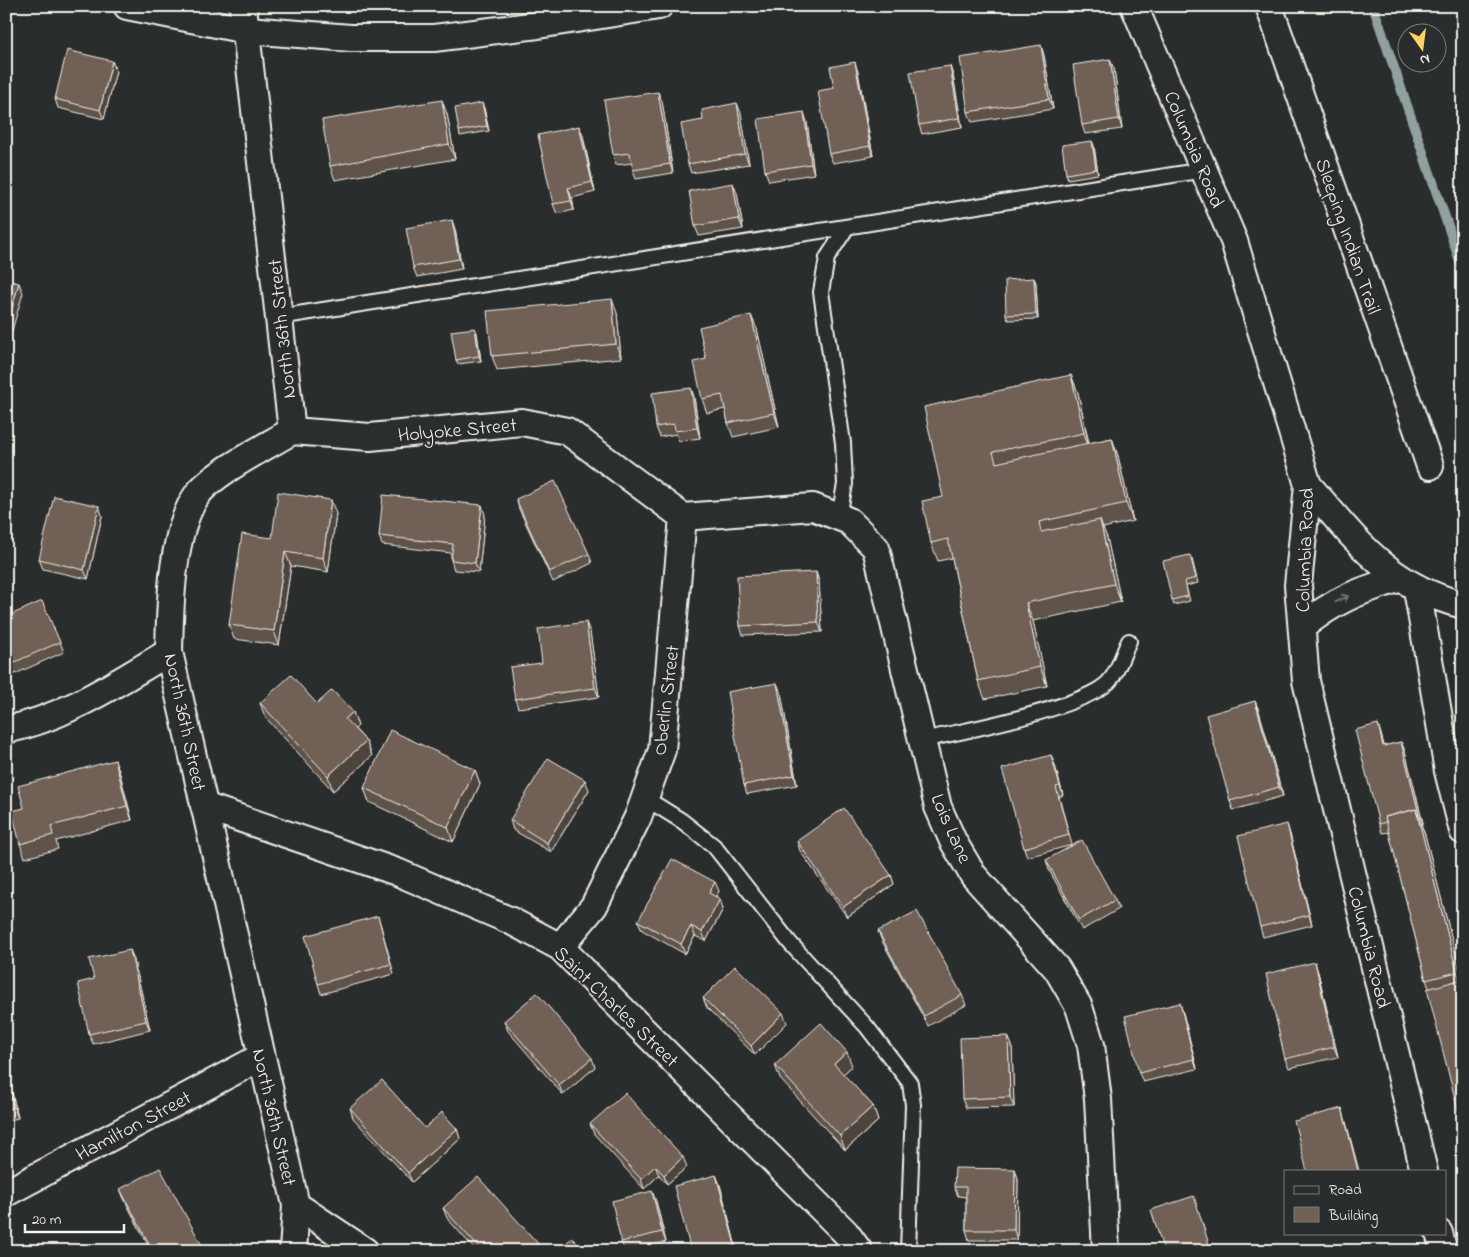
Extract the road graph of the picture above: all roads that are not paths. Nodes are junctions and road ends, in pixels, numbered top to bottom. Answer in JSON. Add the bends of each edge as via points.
{"nodes":[{"id":1,"x":127,"y":6,"type":"edge"},
{"id":2,"x":659,"y":6,"type":"edge"},
{"id":3,"x":1134,"y":6,"type":"edge"},
{"id":4,"x":1269,"y":6,"type":"edge"},
{"id":5,"x":245,"y":18,"type":"edge"},
{"id":6,"x":1204,"y":170,"type":"junction"},
{"id":7,"x":847,"y":227,"type":"junction"},
{"id":8,"x":279,"y":317,"type":"junction"},
{"id":9,"x":292,"y":430,"type":"junction"},
{"id":10,"x":1430,"y":466,"type":"dead end"},
{"id":11,"x":1308,"y":486,"type":"junction"},
{"id":12,"x":684,"y":517,"type":"junction"},
{"id":13,"x":839,"y":517,"type":"junction"},
{"id":14,"x":1409,"y":584,"type":"junction"},
{"id":15,"x":1463,"y":605,"type":"edge"},
{"id":16,"x":1302,"y":627,"type":"junction"},
{"id":17,"x":1129,"y":641,"type":"dead end"},
{"id":18,"x":169,"y":652,"type":"junction"},
{"id":19,"x":6,"y":730,"type":"edge"},
{"id":20,"x":922,"y":740,"type":"junction"},
{"id":21,"x":1455,"y":775,"type":"edge"},
{"id":22,"x":645,"y":798,"type":"junction"},
{"id":23,"x":204,"y":806,"type":"junction"},
{"id":24,"x":1463,"y":831,"type":"edge"},
{"id":25,"x":560,"y":947,"type":"junction"},
{"id":26,"x":261,"y":1057,"type":"junction"},
{"id":27,"x":1424,"y":1170,"type":"edge"},
{"id":28,"x":6,"y":1193,"type":"edge"},
{"id":29,"x":296,"y":1204,"type":"junction"},
{"id":30,"x":1439,"y":1234,"type":"edge"},
{"id":31,"x":293,"y":1251,"type":"edge"},
{"id":32,"x":365,"y":1251,"type":"edge"},
{"id":33,"x":859,"y":1251,"type":"edge"},
{"id":34,"x":908,"y":1251,"type":"edge"},
{"id":35,"x":1106,"y":1251,"type":"edge"},
{"id":36,"x":1444,"y":1251,"type":"edge"}],
"edges":[{"from":1,"to":5,"type":"street"},
{"from":2,"to":5,"type":"street","via":[[434,38],[350,38]]},
{"from":3,"to":6,"type":"street","name":"Columbia Road"},
{"from":4,"to":10,"type":"street","name":"Sleeping Indian Trail"},
{"from":5,"to":8,"type":"street","name":"North 36th Street"},
{"from":6,"to":7,"type":"lane"},
{"from":6,"to":11,"type":"street","name":"Columbia Road","via":[[1234,241]]},
{"from":7,"to":8,"type":"lane"},
{"from":7,"to":13,"type":"lane","via":[[826,258],[822,292],[843,443],[845,484]]},
{"from":8,"to":9,"type":"street","name":"North 36th Street"},
{"from":9,"to":12,"type":"street","name":"Holyoke Street","via":[[370,437],[522,422],[567,431]]},
{"from":9,"to":18,"type":"street","name":"North 36th Street","via":[[216,478],[197,495],[174,566]]},
{"from":11,"to":14,"type":"street","via":[[1383,568]]},
{"from":11,"to":16,"type":"street","name":"Columbia Road","via":[[1298,585]]},
{"from":12,"to":13,"type":"street","name":"Lois Lane","via":[[813,507]]},
{"from":12,"to":22,"type":"street","name":"Oberlin Street","via":[[662,750]]},
{"from":13,"to":20,"type":"street","name":"Lois Lane","via":[[849,521],[876,548]]},
{"from":14,"to":15,"type":"street"},
{"from":16,"to":14,"type":"street","one_way":true,"via":[[1340,599],[1362,590]]},
{"from":14,"to":21,"type":"street"},
{"from":16,"to":27,"type":"street","name":"Columbia Road","via":[[1306,681]]},
{"from":17,"to":20,"type":"lane","via":[[1111,680],[1087,696],[989,726]]},
{"from":18,"to":19,"type":"street","via":[[85,701],[29,725]]},
{"from":18,"to":23,"type":"street","name":"North 36th Street"},
{"from":20,"to":35,"type":"street","name":"Lois Lane","via":[[938,807],[953,841],[973,875],[1057,969],[1079,1007],[1091,1045],[1098,1099]]},
{"from":21,"to":24,"type":"street"},
{"from":22,"to":25,"type":"street","name":"Oberlin Street","via":[[594,906]]},
{"from":22,"to":34,"type":"lane","via":[[714,846],[790,943],[867,1027],[910,1083],[913,1105]]},
{"from":23,"to":25,"type":"street","name":"Saint Charles Street","via":[[397,872],[511,921]]},
{"from":23,"to":26,"type":"street","name":"North 36th Street"},
{"from":25,"to":33,"type":"street","name":"Saint Charles Street","via":[[846,1233]]},
{"from":26,"to":28,"type":"street","name":"Hamilton Street"},
{"from":26,"to":29,"type":"street","name":"North 36th Street"},
{"from":29,"to":31,"type":"street","name":"North 36th Street"},
{"from":29,"to":32,"type":"street"},
{"from":30,"to":36,"type":"street"}]}
